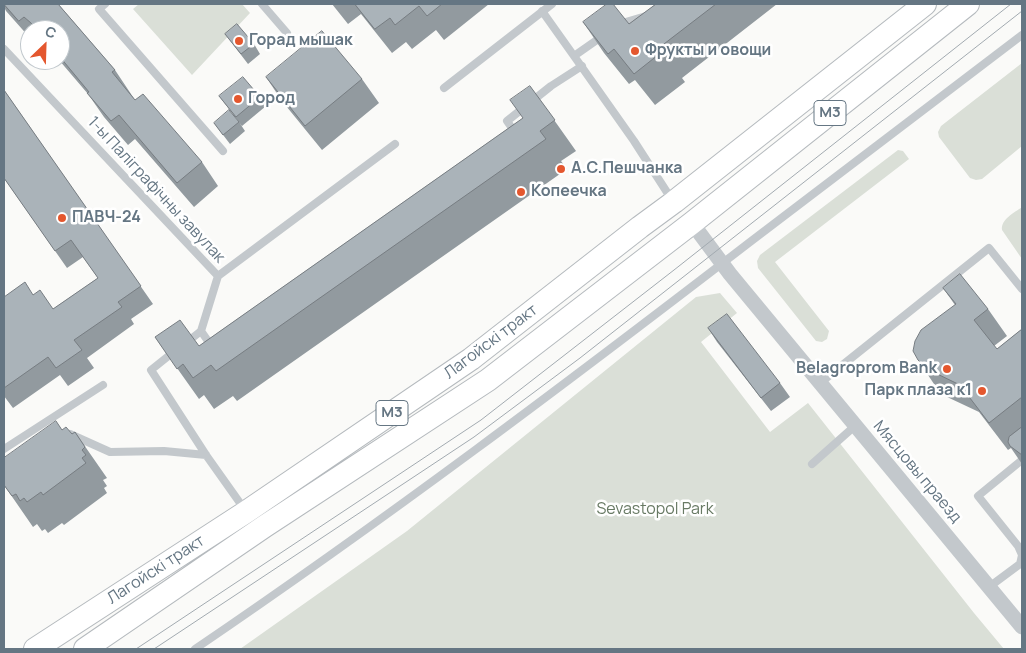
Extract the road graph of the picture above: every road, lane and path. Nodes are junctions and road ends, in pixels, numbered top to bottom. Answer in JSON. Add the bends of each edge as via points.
{"nodes":[{"id":1,"x":105,"y":4,"type":"edge"},
{"id":2,"x":262,"y":4,"type":"edge"},
{"id":3,"x":552,"y":4,"type":"edge"},
{"id":4,"x":925,"y":4,"type":"edge"},
{"id":5,"x":968,"y":4,"type":"edge"},
{"id":6,"x":542,"y":11,"type":"junction"},
{"id":7,"x":656,"y":12,"type":"edge"},
{"id":8,"x":286,"y":33,"type":"dead end"},
{"id":9,"x":1022,"y":35,"type":"edge"},
{"id":10,"x":4,"y":49,"type":"edge"},
{"id":11,"x":574,"y":56,"type":"junction"},
{"id":12,"x":582,"y":66,"type":"junction"},
{"id":13,"x":444,"y":88,"type":"dead end"},
{"id":14,"x":506,"y":136,"type":"edge"},
{"id":15,"x":396,"y":144,"type":"dead end"},
{"id":16,"x":223,"y":151,"type":"dead end"},
{"id":17,"x":674,"y":202,"type":"junction"},
{"id":18,"x":692,"y":223,"type":"junction"},
{"id":19,"x":722,"y":264,"type":"junction"},
{"id":20,"x":218,"y":276,"type":"junction"},
{"id":21,"x":1022,"y":289,"type":"edge"},
{"id":22,"x":201,"y":331,"type":"junction"},
{"id":23,"x":218,"y":338,"type":"edge"},
{"id":24,"x":820,"y":383,"type":"junction"},
{"id":25,"x":102,"y":385,"type":"dead end"},
{"id":26,"x":856,"y":426,"type":"junction"},
{"id":27,"x":63,"y":439,"type":"edge"},
{"id":28,"x":4,"y":449,"type":"edge"},
{"id":29,"x":206,"y":455,"type":"junction"},
{"id":30,"x":1022,"y":460,"type":"edge"},
{"id":31,"x":812,"y":464,"type":"dead end"},
{"id":32,"x":246,"y":512,"type":"junction"},
{"id":33,"x":1021,"y":565,"type":"edge"},
{"id":34,"x":990,"y":587,"type":"junction"},
{"id":35,"x":1022,"y":626,"type":"edge"},
{"id":36,"x":34,"y":649,"type":"edge"},
{"id":37,"x":85,"y":649,"type":"edge"},
{"id":38,"x":195,"y":649,"type":"edge"}],
"edges":[{"from":1,"to":16,"type":"lane","via":[[99,9]]},
{"from":2,"to":8,"type":"lane"},
{"from":3,"to":6,"type":"lane"},
{"from":4,"to":17,"type":"main road","name":"Лагойскі тракт","number":"М3"},
{"from":5,"to":18,"type":"main road","name":"Лагойскі тракт","number":"М3"},
{"from":6,"to":11,"type":"lane"},
{"from":6,"to":13,"type":"lane"},
{"from":7,"to":11,"type":"lane","via":[[618,25]]},
{"from":9,"to":19,"type":"lane"},
{"from":10,"to":20,"type":"lane","name":"1-ы Паліграфічны завулак"},
{"from":11,"to":12,"type":"lane"},
{"from":12,"to":14,"type":"lane","via":[[507,121],[514,131]]},
{"from":12,"to":17,"type":"lane"},
{"from":15,"to":20,"type":"lane","name":"1-ы Паліграфічны завулак"},
{"from":17,"to":18,"type":"main road"},
{"from":17,"to":32,"type":"main road","name":"Лагойскі тракт","number":"М3","via":[[471,359]]},
{"from":18,"to":19,"type":"street","name":"Мясцовы праезд"},
{"from":18,"to":37,"type":"main road","name":"Лагойскі тракт","number":"М3","via":[[488,380]]},
{"from":19,"to":24,"type":"street","name":"Мясцовы праезд"},
{"from":19,"to":38,"type":"lane","via":[[486,442]]},
{"from":20,"to":22,"type":"lane"},
{"from":21,"to":24,"type":"lane","via":[[989,248]]},
{"from":22,"to":23,"type":"lane","via":[[210,344]]},
{"from":22,"to":29,"type":"lane","via":[[151,370]]},
{"from":24,"to":26,"type":"street","name":"Мясцовы праезд"},
{"from":25,"to":28,"type":"lane"},
{"from":26,"to":31,"type":"lane"},
{"from":26,"to":34,"type":"street","name":"Мясцовы праезд"},
{"from":27,"to":29,"type":"lane","via":[[70,434],[110,452],[164,451]]},
{"from":29,"to":32,"type":"lane"},
{"from":30,"to":33,"type":"lane","via":[[978,496],[1018,546],[1022,555]]},
{"from":32,"to":36,"type":"main road","name":"Лагойскі тракт","number":"М3"},
{"from":33,"to":34,"type":"lane"},
{"from":34,"to":35,"type":"street","name":"Мясцовы праезд"}]}
